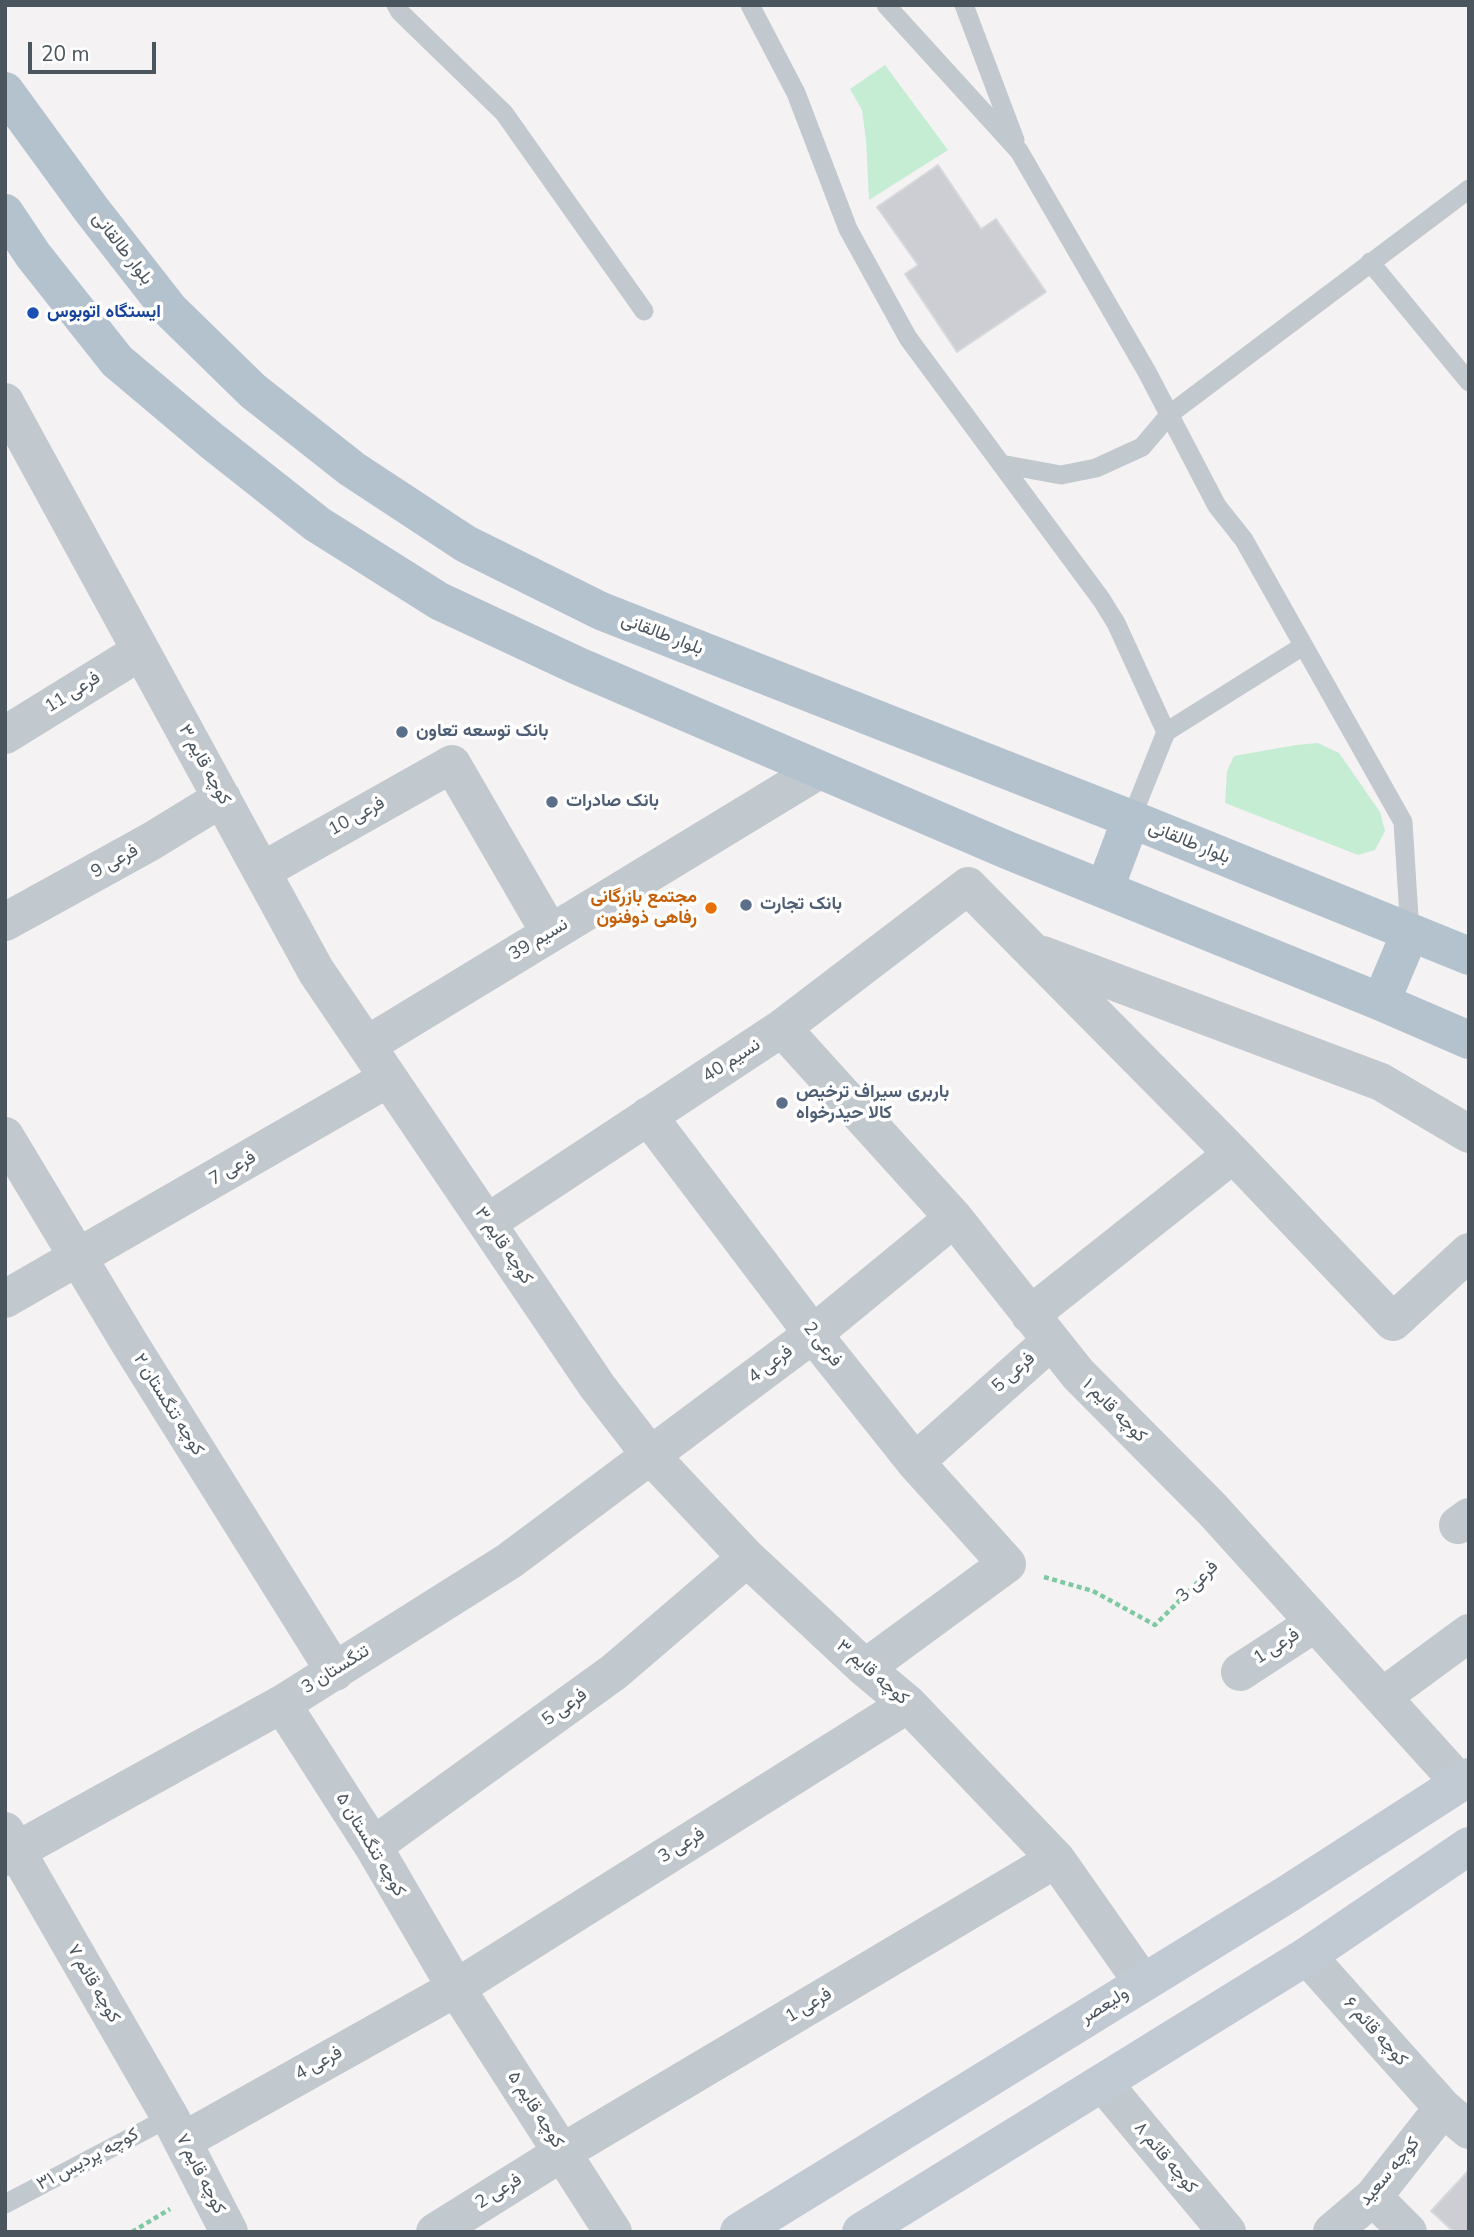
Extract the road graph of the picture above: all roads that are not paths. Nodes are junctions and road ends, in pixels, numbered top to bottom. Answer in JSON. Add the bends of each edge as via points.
{"nodes":[{"id":1,"x":396,"y":5,"type":"edge"},
{"id":2,"x":750,"y":5,"type":"edge"},
{"id":3,"x":887,"y":5,"type":"edge"},
{"id":4,"x":964,"y":5,"type":"edge"},
{"id":5,"x":5,"y":91,"type":"edge"},
{"id":6,"x":1019,"y":151,"type":"junction"},
{"id":7,"x":1469,"y":189,"type":"edge"},
{"id":8,"x":5,"y":214,"type":"edge"},
{"id":9,"x":1370,"y":262,"type":"junction"},
{"id":10,"x":644,"y":311,"type":"dead end"},
{"id":11,"x":1469,"y":382,"type":"edge"},
{"id":12,"x":5,"y":402,"type":"edge"},
{"id":13,"x":1170,"y":414,"type":"junction"},
{"id":14,"x":1001,"y":464,"type":"junction"},
{"id":15,"x":1303,"y":646,"type":"junction"},
{"id":16,"x":141,"y":650,"type":"junction"},
{"id":17,"x":1166,"y":732,"type":"junction"},
{"id":18,"x":5,"y":735,"type":"edge"},
{"id":19,"x":819,"y":769,"type":"junction"},
{"id":20,"x":222,"y":798,"type":"junction"},
{"id":21,"x":1132,"y":819,"type":"junction"},
{"id":22,"x":262,"y":871,"type":"junction"},
{"id":23,"x":1105,"y":888,"type":"junction"},
{"id":24,"x":5,"y":922,"type":"edge"},
{"id":25,"x":550,"y":933,"type":"junction"},
{"id":26,"x":1410,"y":933,"type":"junction"},
{"id":27,"x":1032,"y":951,"type":"junction"},
{"id":28,"x":1469,"y":956,"type":"edge"},
{"id":29,"x":1381,"y":1002,"type":"junction"},
{"id":30,"x":782,"y":1028,"type":"junction"},
{"id":31,"x":1469,"y":1040,"type":"edge"},
{"id":32,"x":367,"y":1045,"type":"junction"},
{"id":33,"x":387,"y":1079,"type":"junction"},
{"id":34,"x":648,"y":1116,"type":"junction"},
{"id":35,"x":1469,"y":1134,"type":"edge"},
{"id":36,"x":5,"y":1136,"type":"edge"},
{"id":37,"x":1233,"y":1154,"type":"junction"},
{"id":38,"x":954,"y":1218,"type":"junction"},
{"id":39,"x":488,"y":1223,"type":"junction"},
{"id":40,"x":1469,"y":1252,"type":"edge"},
{"id":41,"x":78,"y":1258,"type":"junction"},
{"id":42,"x":5,"y":1299,"type":"edge"},
{"id":43,"x":1040,"y":1328,"type":"junction"},
{"id":44,"x":813,"y":1334,"type":"junction"},
{"id":45,"x":651,"y":1456,"type":"junction"},
{"id":46,"x":915,"y":1462,"type":"junction"},
{"id":47,"x":747,"y":1558,"type":"junction"},
{"id":48,"x":1315,"y":1623,"type":"junction"},
{"id":49,"x":1469,"y":1633,"type":"edge"},
{"id":50,"x":865,"y":1668,"type":"junction"},
{"id":51,"x":335,"y":1672,"type":"junction"},
{"id":52,"x":1240,"y":1672,"type":"dead end"},
{"id":53,"x":1382,"y":1697,"type":"junction"},
{"id":54,"x":282,"y":1704,"type":"junction"},
{"id":55,"x":908,"y":1704,"type":"junction"},
{"id":56,"x":1464,"y":1780,"type":"edge"},
{"id":57,"x":373,"y":1846,"type":"junction"},
{"id":58,"x":1469,"y":1846,"type":"edge"},
{"id":59,"x":9,"y":1847,"type":"edge"},
{"id":60,"x":1056,"y":1859,"type":"junction"},
{"id":61,"x":1307,"y":1956,"type":"junction"},
{"id":62,"x":1143,"y":1983,"type":"junction"},
{"id":63,"x":456,"y":1988,"type":"junction"},
{"id":64,"x":1103,"y":2083,"type":"junction"},
{"id":65,"x":1456,"y":2119,"type":"edge"},
{"id":66,"x":176,"y":2129,"type":"junction"},
{"id":67,"x":563,"y":2152,"type":"junction"},
{"id":68,"x":1373,"y":2197,"type":"junction"},
{"id":69,"x":5,"y":2204,"type":"edge"},
{"id":70,"x":229,"y":2232,"type":"edge"},
{"id":71,"x":435,"y":2232,"type":"edge"},
{"id":72,"x":613,"y":2232,"type":"edge"},
{"id":73,"x":738,"y":2232,"type":"edge"},
{"id":74,"x":861,"y":2232,"type":"edge"},
{"id":75,"x":1227,"y":2232,"type":"edge"},
{"id":76,"x":1332,"y":2232,"type":"edge"},
{"id":77,"x":1408,"y":2232,"type":"edge"}],
"edges":[{"from":1,"to":10,"type":"lane","via":[[504,113]]},
{"from":2,"to":14,"type":"lane","via":[[796,93],[848,229],[908,338]]},
{"from":3,"to":6,"type":"lane"},
{"from":4,"to":6,"type":"lane"},
{"from":5,"to":21,"type":"main road","name":"بلوار طالقانی","via":[[169,309],[264,400],[352,469],[466,544],[601,611]]},
{"from":6,"to":13,"type":"lane"},
{"from":7,"to":9,"type":"lane"},
{"from":8,"to":19,"type":"main road","via":[[117,360],[317,524],[439,601]]},
{"from":9,"to":11,"type":"lane"},
{"from":9,"to":13,"type":"lane"},
{"from":12,"to":16,"type":"street","name":"کوچه قایم ۳"},
{"from":13,"to":14,"type":"lane","via":[[1142,447],[1096,468],[1061,475]]},
{"from":13,"to":15,"type":"lane","via":[[1217,506],[1244,540]]},
{"from":14,"to":17,"type":"lane","via":[[1101,598]]},
{"from":15,"to":17,"type":"lane"},
{"from":15,"to":26,"type":"lane","via":[[1403,822]]},
{"from":16,"to":18,"type":"street","name":"فرعی 11"},
{"from":16,"to":20,"type":"street","name":"کوچه قایم ۳"},
{"from":17,"to":21,"type":"lane"},
{"from":19,"to":23,"type":"main road"},
{"from":19,"to":25,"type":"street","name":"نسیم 39"},
{"from":20,"to":22,"type":"street","name":"کوچه قایم ۳"},
{"from":20,"to":24,"type":"street","name":"فرعی 9"},
{"from":21,"to":23,"type":"main road"},
{"from":21,"to":26,"type":"main road","name":"بلوار طالقانی"},
{"from":22,"to":25,"type":"street","name":"فرعی 10","via":[[452,764]]},
{"from":22,"to":32,"type":"street","name":"کوچه قایم ۳","via":[[316,971]]},
{"from":23,"to":29,"type":"main road"},
{"from":25,"to":32,"type":"street","name":"نسیم 39"},
{"from":26,"to":28,"type":"main road","name":"بلوار طالقانی"},
{"from":26,"to":29,"type":"main road"},
{"from":27,"to":30,"type":"street","name":"نسیم 40","via":[[968,886]]},
{"from":27,"to":35,"type":"street","via":[[1381,1082]]},
{"from":27,"to":37,"type":"street"},
{"from":29,"to":31,"type":"main road"},
{"from":30,"to":34,"type":"street","name":"نسیم 40"},
{"from":30,"to":38,"type":"street","name":"کوچه قایم ۱"},
{"from":32,"to":33,"type":"street","name":"کوچه قایم ۳"},
{"from":33,"to":39,"type":"street","name":"کوچه قایم ۳"},
{"from":33,"to":41,"type":"street","name":"فرعی 7"},
{"from":34,"to":39,"type":"street","name":"نسیم 40"},
{"from":34,"to":44,"type":"street","name":"فرعی 2"},
{"from":36,"to":41,"type":"street","name":"کوچه تنگستان ۲"},
{"from":37,"to":40,"type":"street","via":[[1393,1322]]},
{"from":37,"to":43,"type":"street","name":"فرعی 5"},
{"from":38,"to":43,"type":"street","name":"کوچه قایم ۱"},
{"from":38,"to":44,"type":"street","name":"فرعی 4"},
{"from":39,"to":45,"type":"street","name":"کوچه قایم ۳","via":[[597,1386]]},
{"from":41,"to":42,"type":"street"},
{"from":41,"to":51,"type":"street","name":"کوچه تنگستان ۲"},
{"from":43,"to":46,"type":"street","name":"فرعی 5"},
{"from":43,"to":48,"type":"street","name":"کوچه قایم ۱","via":[[1078,1374]]},
{"from":44,"to":45,"type":"street","name":"فرعی 4"},
{"from":44,"to":46,"type":"street","name":"فرعی 2"},
{"from":45,"to":47,"type":"street","name":"کوچه قایم ۳"},
{"from":45,"to":51,"type":"street","name":"تنگستان 3","via":[[509,1561]]},
{"from":46,"to":50,"type":"street","name":"فرعی 2","via":[[1007,1564]]},
{"from":47,"to":50,"type":"street","name":"کوچه قایم ۳"},
{"from":47,"to":57,"type":"street","name":"فرعی 5","via":[[614,1672]]},
{"from":48,"to":52,"type":"street","name":"فرعی 1"},
{"from":48,"to":53,"type":"street","name":"کوچه قایم ۱"},
{"from":49,"to":53,"type":"street"},
{"from":50,"to":55,"type":"street","name":"کوچه قایم ۳"},
{"from":51,"to":54,"type":"street","name":"تنگستان 3"},
{"from":53,"to":56,"type":"street","name":"کوچه قایم ۱"},
{"from":54,"to":57,"type":"street","name":"کوچه تنگستان ۵"},
{"from":54,"to":59,"type":"street","name":"تنگستان 3"},
{"from":55,"to":60,"type":"street","name":"کوچه قایم ۳"},
{"from":55,"to":63,"type":"street","name":"فرعی 3"},
{"from":56,"to":62,"type":"main road","name":"ولیعصر"},
{"from":57,"to":63,"type":"street","name":"کوچه تنگستان ۵"},
{"from":58,"to":61,"type":"main road"},
{"from":59,"to":66,"type":"street","name":"کوچه قائم ۷"},
{"from":60,"to":62,"type":"street","name":"کوچه قایم ۳"},
{"from":60,"to":67,"type":"street","name":"فرعی 1"},
{"from":61,"to":64,"type":"main road"},
{"from":61,"to":65,"type":"street","name":"کوچه قائم ۶"},
{"from":62,"to":73,"type":"main road","name":"ولیعصر"},
{"from":63,"to":66,"type":"street","name":"فرعی 4"},
{"from":63,"to":67,"type":"street","name":"کوچه قایم ۵"},
{"from":64,"to":74,"type":"main road"},
{"from":64,"to":75,"type":"street","name":"کوچه قائم ۸"},
{"from":65,"to":68,"type":"street","name":"کوچه سعید"},
{"from":66,"to":69,"type":"lane","name":"کوچه پردیس ۳۱"},
{"from":66,"to":70,"type":"street","name":"کوچه قایم ۷"},
{"from":67,"to":71,"type":"street","name":"فرعی 2"},
{"from":67,"to":72,"type":"street","name":"کوچه قایم ۵"},
{"from":68,"to":76,"type":"street","name":"کوچه سعید"},
{"from":68,"to":77,"type":"street"}]}
